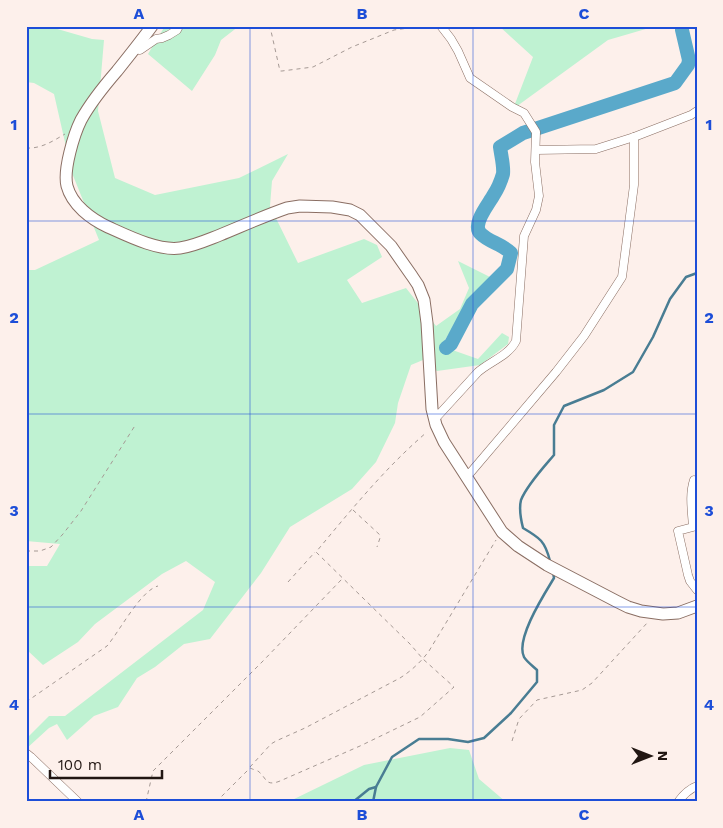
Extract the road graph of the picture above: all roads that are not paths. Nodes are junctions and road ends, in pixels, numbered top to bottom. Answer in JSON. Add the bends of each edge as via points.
{"nodes":[{"id":1,"x":152,"y":26,"type":"edge"},
{"id":2,"x":180,"y":26,"type":"edge"},
{"id":3,"x":441,"y":27,"type":"edge"},
{"id":4,"x":136,"y":49,"type":"junction"},
{"id":5,"x":697,"y":111,"type":"edge"},
{"id":6,"x":634,"y":137,"type":"junction"},
{"id":7,"x":536,"y":150,"type":"junction"},
{"id":8,"x":435,"y":422,"type":"junction"},
{"id":9,"x":466,"y":476,"type":"junction"},
{"id":10,"x":696,"y":479,"type":"edge"},
{"id":11,"x":697,"y":590,"type":"edge"},
{"id":12,"x":697,"y":606,"type":"edge"},
{"id":13,"x":26,"y":753,"type":"edge"},
{"id":14,"x":697,"y":786,"type":"edge"},
{"id":15,"x":78,"y":802,"type":"edge"},
{"id":16,"x":678,"y":802,"type":"edge"}],
"edges":[{"from":1,"to":4,"type":"street"},
{"from":2,"to":4,"type":"street","via":[[169,35]]},
{"from":3,"to":7,"type":"street","via":[[458,51],[470,78],[524,113],[536,132]]},
{"from":4,"to":8,"type":"street","via":[[97,95],[75,134],[66,180],[83,211],[109,228],[155,246],[172,249],[191,246],[293,207],[342,208],[360,215],[391,246],[418,285],[424,300]]},
{"from":5,"to":6,"type":"street"},
{"from":6,"to":7,"type":"street","via":[[596,149]]},
{"from":6,"to":9,"type":"street","via":[[634,185],[622,277],[556,372]]},
{"from":7,"to":8,"type":"street","via":[[539,196],[524,236],[516,341],[508,352],[478,372]]},
{"from":8,"to":9,"type":"street"},
{"from":9,"to":12,"type":"street","via":[[502,532],[553,568],[628,607],[671,614]]},
{"from":10,"to":11,"type":"street","via":[[691,494],[693,527],[678,531],[688,575]]},
{"from":13,"to":15,"type":"street"},
{"from":14,"to":16,"type":"street"}]}
